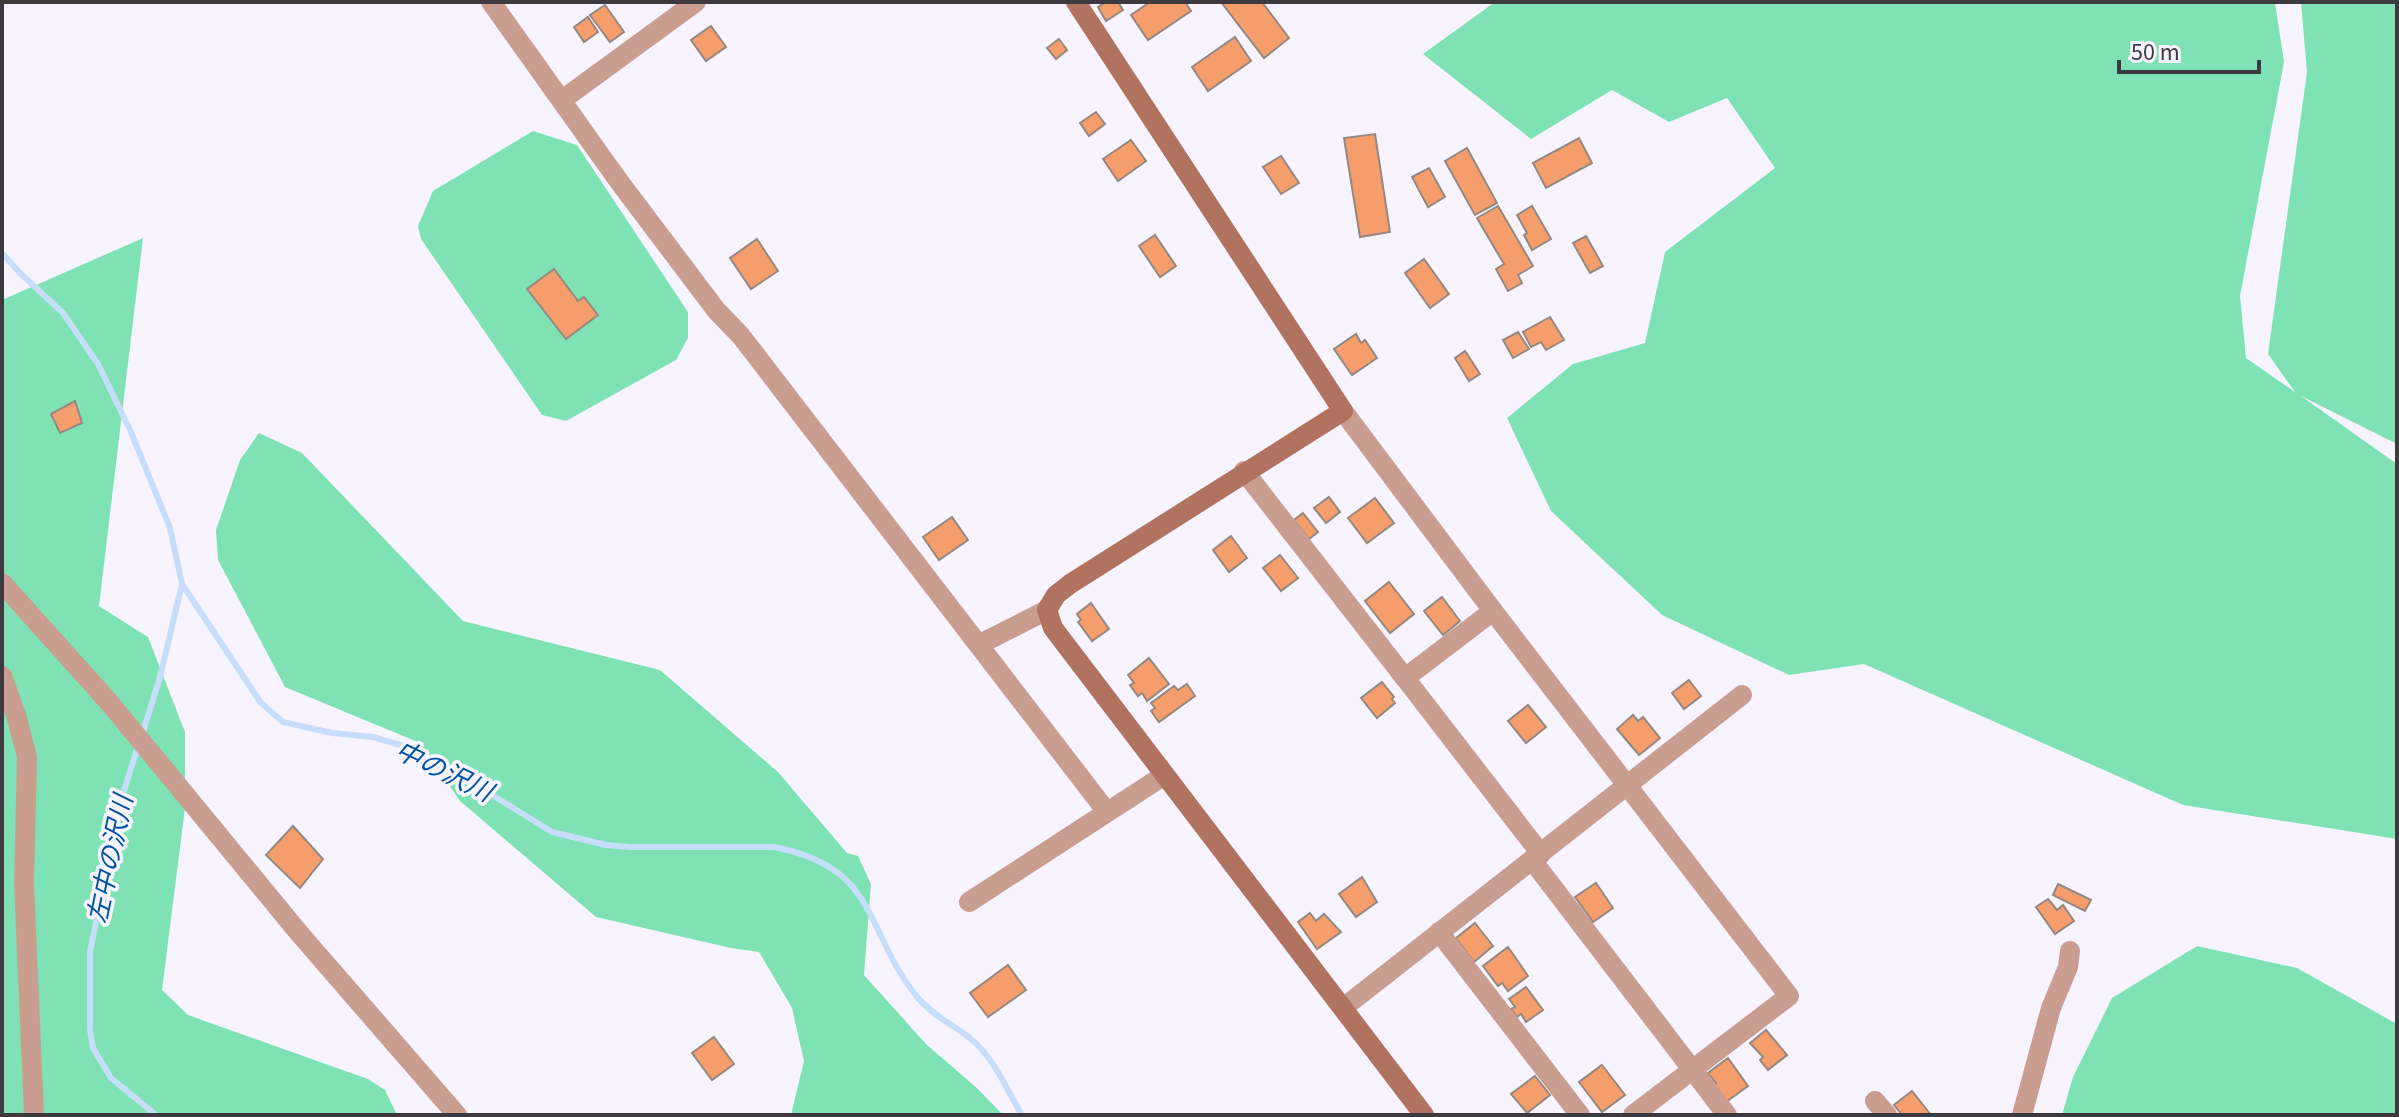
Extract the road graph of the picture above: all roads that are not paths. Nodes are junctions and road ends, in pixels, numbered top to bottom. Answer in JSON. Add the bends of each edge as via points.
{"nodes":[{"id":1,"x":491,"y":2,"type":"edge"},
{"id":2,"x":696,"y":2,"type":"edge"},
{"id":3,"x":1076,"y":2,"type":"edge"},
{"id":4,"x":562,"y":100,"type":"junction"},
{"id":5,"x":1343,"y":411,"type":"junction"},
{"id":6,"x":1244,"y":471,"type":"junction"},
{"id":7,"x":2,"y":583,"type":"edge"},
{"id":8,"x":1047,"y":610,"type":"junction"},
{"id":9,"x":1493,"y":611,"type":"junction"},
{"id":10,"x":980,"y":644,"type":"junction"},
{"id":11,"x":2,"y":676,"type":"edge"},
{"id":12,"x":1405,"y":678,"type":"junction"},
{"id":13,"x":1742,"y":695,"type":"dead end"},
{"id":14,"x":1163,"y":776,"type":"junction"},
{"id":15,"x":1629,"y":785,"type":"junction"},
{"id":16,"x":1107,"y":812,"type":"junction"},
{"id":17,"x":1536,"y":857,"type":"junction"},
{"id":18,"x":969,"y":902,"type":"dead end"},
{"id":19,"x":1439,"y":932,"type":"junction"},
{"id":20,"x":2070,"y":951,"type":"dead end"},
{"id":21,"x":1343,"y":1008,"type":"junction"},
{"id":22,"x":1693,"y":1070,"type":"junction"},
{"id":23,"x":34,"y":1115,"type":"edge"},
{"id":24,"x":457,"y":1115,"type":"edge"},
{"id":25,"x":1424,"y":1115,"type":"edge"},
{"id":26,"x":1580,"y":1115,"type":"edge"},
{"id":27,"x":1633,"y":1115,"type":"edge"},
{"id":28,"x":1727,"y":1115,"type":"edge"},
{"id":29,"x":2022,"y":1115,"type":"edge"}],
"edges":[{"from":1,"to":4,"type":"street"},
{"from":2,"to":4,"type":"street"},
{"from":3,"to":5,"type":"street"},
{"from":4,"to":10,"type":"street","via":[[716,310]]},
{"from":5,"to":6,"type":"street"},
{"from":5,"to":9,"type":"street"},
{"from":6,"to":8,"type":"street","via":[[1070,584]]},
{"from":6,"to":12,"type":"street"},
{"from":7,"to":24,"type":"street"},
{"from":8,"to":10,"type":"street"},
{"from":8,"to":14,"type":"street","via":[[1053,628]]},
{"from":9,"to":12,"type":"street"},
{"from":9,"to":15,"type":"street"},
{"from":10,"to":16,"type":"street"},
{"from":11,"to":23,"type":"street","via":[[27,757],[24,883]]},
{"from":12,"to":17,"type":"street"},
{"from":13,"to":15,"type":"street"},
{"from":14,"to":16,"type":"street"},
{"from":14,"to":21,"type":"street"},
{"from":15,"to":17,"type":"street"},
{"from":15,"to":22,"type":"street","via":[[1789,996]]},
{"from":16,"to":18,"type":"street"},
{"from":17,"to":19,"type":"street"},
{"from":17,"to":22,"type":"street"},
{"from":19,"to":21,"type":"street"},
{"from":19,"to":26,"type":"street"},
{"from":20,"to":29,"type":"street"},
{"from":21,"to":25,"type":"street"},
{"from":22,"to":27,"type":"street"},
{"from":22,"to":28,"type":"street"}]}
